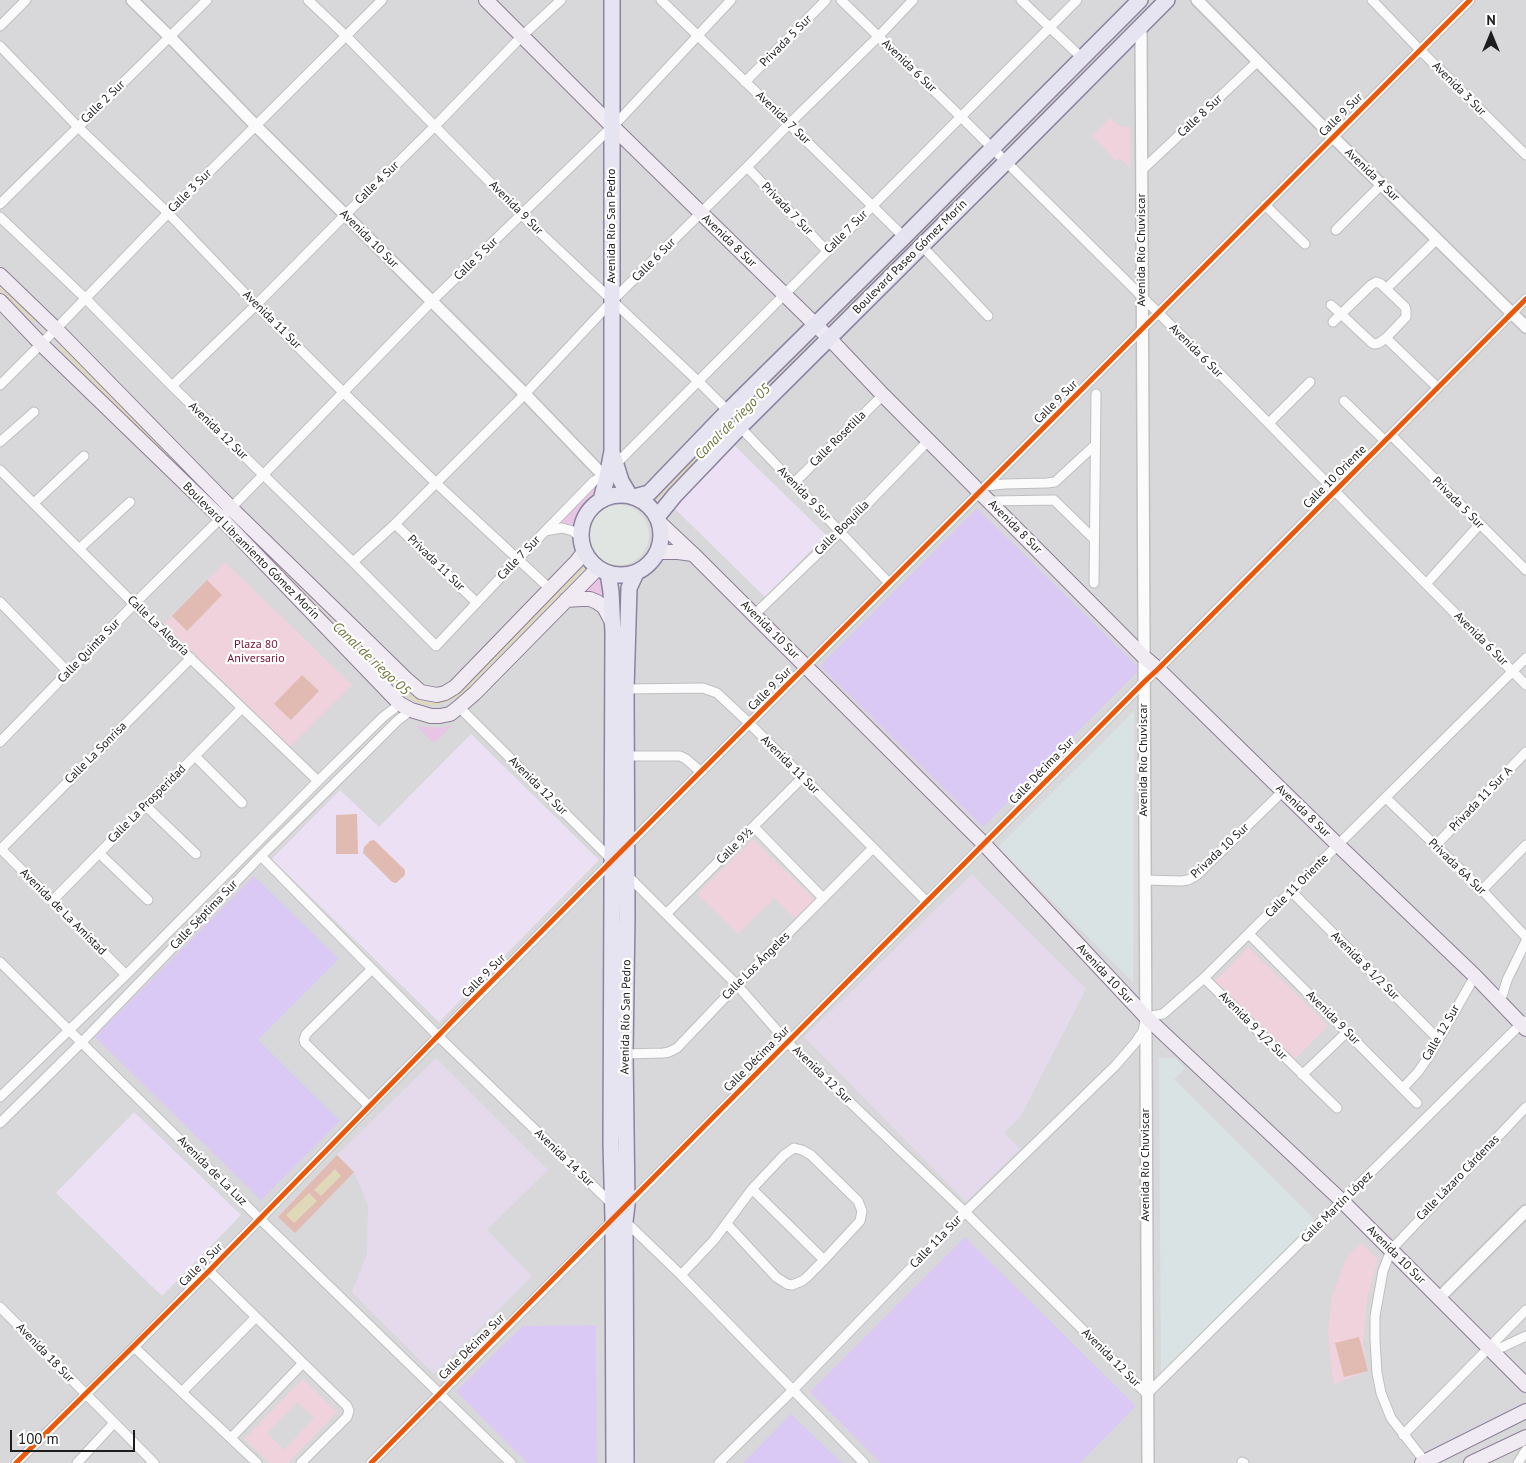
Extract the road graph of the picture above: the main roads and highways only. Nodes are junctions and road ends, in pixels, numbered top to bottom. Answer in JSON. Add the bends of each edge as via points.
{"nodes":[{"id":1,"x":486,"y":0,"type":"edge"},
{"id":2,"x":612,"y":0,"type":"edge"},
{"id":3,"x":1140,"y":0,"type":"edge"},
{"id":4,"x":1145,"y":0,"type":"edge"},
{"id":5,"x":1167,"y":0,"type":"edge"},
{"id":6,"x":1140,"y":27,"type":"junction"},
{"id":7,"x":612,"y":126,"type":"junction"},
{"id":8,"x":0,"y":275,"type":"edge"},
{"id":9,"x":0,"y":301,"type":"edge"},
{"id":10,"x":816,"y":325,"type":"junction"},
{"id":11,"x":829,"y":338,"type":"junction"},
{"id":12,"x":614,"y":458,"type":"junction"},
{"id":13,"x":632,"y":497,"type":"junction"},
{"id":14,"x":601,"y":500,"type":"junction"},
{"id":15,"x":658,"y":519,"type":"junction"},
{"id":16,"x":582,"y":545,"type":"junction"},
{"id":17,"x":658,"y":552,"type":"junction"},
{"id":18,"x":693,"y":554,"type":"junction"},
{"id":19,"x":603,"y":571,"type":"junction"},
{"id":20,"x":636,"y":573,"type":"junction"},
{"id":21,"x":566,"y":600,"type":"junction"},
{"id":22,"x":612,"y":622,"type":"junction"},
{"id":23,"x":1524,"y":1024,"type":"edge"},
{"id":24,"x":619,"y":1212,"type":"junction"},
{"id":25,"x":1526,"y":1385,"type":"edge"},
{"id":26,"x":1526,"y":1411,"type":"edge"},
{"id":27,"x":1526,"y":1437,"type":"edge"},
{"id":28,"x":614,"y":1463,"type":"edge"},
{"id":29,"x":626,"y":1463,"type":"edge"},
{"id":30,"x":1424,"y":1463,"type":"edge"},
{"id":31,"x":1471,"y":1463,"type":"edge"}],
"edges":[{"from":1,"to":7,"type":"main road","name":"Avenida 8 Sur"},
{"from":2,"to":7,"type":"main road","name":"Avenida Río San Pedro"},
{"from":3,"to":10,"type":"main road","name":"Boulevard Paseo Gómez Morín"},
{"from":4,"to":6,"type":"main road"},
{"from":5,"to":6,"type":"main road","name":"Boulevard Paseo Gómez Morín"},
{"from":6,"to":11,"type":"main road","name":"Boulevard Paseo Gómez Morín"},
{"from":7,"to":10,"type":"main road","name":"Avenida 8 Sur"},
{"from":7,"to":12,"type":"main road","name":"Avenida Río San Pedro"},
{"from":8,"to":16,"type":"main road","name":"Boulevard Libramiento Gómez Morín","via":[[231,508],[421,692],[437,695],[455,686],[550,589]]},
{"from":9,"to":21,"type":"main road","name":"Boulevard Libramiento Gómez Morín","via":[[221,518],[405,707],[432,716],[450,714],[475,693]]},
{"from":10,"to":11,"type":"main road","name":"Avenida 8 Sur"},
{"from":10,"to":13,"type":"main road","name":"Boulevard Paseo Gómez Morín","via":[[649,493]]},
{"from":11,"to":15,"type":"main road","name":"Boulevard Paseo Gómez Morín","via":[[740,426],[675,495]]},
{"from":11,"to":23,"type":"main road","name":"Avenida 8 Sur","via":[[1144,657]]},
{"from":12,"to":13,"type":"main road","name":"Avenida Río San Pedro","via":[[624,487]]},
{"from":12,"to":14,"type":"main road","name":"Avenida Río San Pedro"},
{"from":13,"to":14,"type":"main road","via":[[620,495]]},
{"from":13,"to":15,"type":"main road","name":"Avenida Río San Pedro","via":[[644,502]]},
{"from":14,"to":16,"type":"main road","name":"Avenida Río San Pedro","via":[[585,516],[581,527]]},
{"from":15,"to":17,"type":"main road","via":[[662,532]]},
{"from":15,"to":18,"type":"main road","name":"Avenida 10 Sur"},
{"from":16,"to":19,"type":"main road","via":[[590,561]]},
{"from":17,"to":18,"type":"main road"},
{"from":17,"to":20,"type":"main road","via":[[645,568]]},
{"from":18,"to":25,"type":"main road","name":"Avenida 10 Sur","via":[[984,844],[1146,1016],[1342,1201]]},
{"from":19,"to":20,"type":"main road","via":[[617,575]]},
{"from":19,"to":21,"type":"main road"},
{"from":19,"to":22,"type":"main road","name":"Avenida Río San Pedro","via":[[611,592]]},
{"from":20,"to":24,"type":"main road","name":"Avenida Río San Pedro","via":[[630,588],[626,689],[625,1054]]},
{"from":21,"to":22,"type":"main road","via":[[581,598],[597,602],[604,607]]},
{"from":22,"to":24,"type":"main road","name":"Avenida Río San Pedro","via":[[611,1143]]},
{"from":24,"to":28,"type":"main road","name":"Avenida Río San Pedro"},
{"from":24,"to":29,"type":"main road","name":"Avenida Río San Pedro"},
{"from":26,"to":30,"type":"main road"},
{"from":27,"to":31,"type":"main road"}]}
